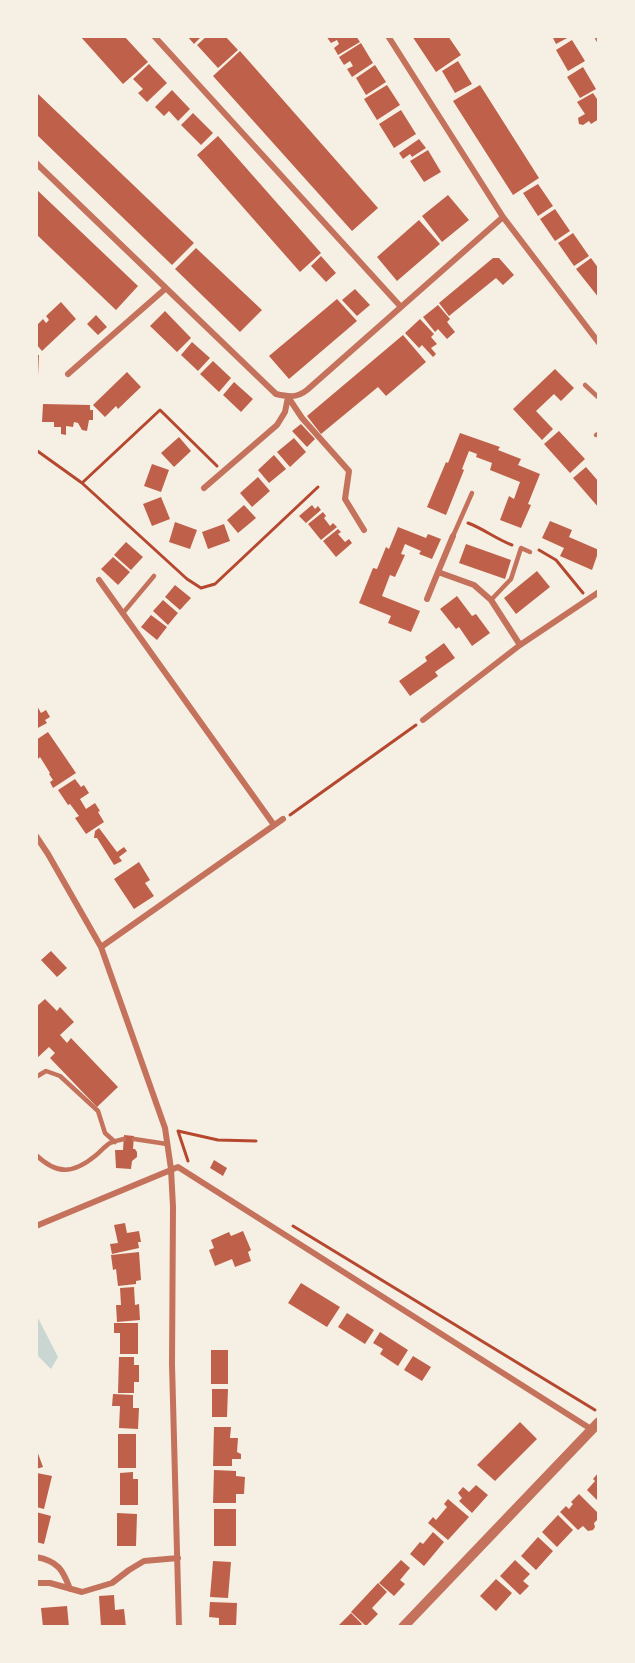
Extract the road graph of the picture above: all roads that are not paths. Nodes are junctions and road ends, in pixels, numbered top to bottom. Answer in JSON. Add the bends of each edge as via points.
{"nodes":[{"id":1,"x":154,"y":36,"type":"edge"},
{"id":2,"x":388,"y":36,"type":"edge"},
{"id":3,"x":597,"y":36,"type":"edge"},
{"id":4,"x":599,"y":40,"type":"edge"},
{"id":5,"x":36,"y":163,"type":"edge"},
{"id":6,"x":503,"y":217,"type":"junction"},
{"id":7,"x":165,"y":289,"type":"junction"},
{"id":8,"x":401,"y":307,"type":"junction"},
{"id":9,"x":599,"y":343,"type":"edge"},
{"id":10,"x":68,"y":374,"type":"dead end"},
{"id":11,"x":585,"y":385,"type":"dead end"},
{"id":12,"x":288,"y":397,"type":"junction"},
{"id":13,"x":599,"y":398,"type":"edge"},
{"id":14,"x":204,"y":488,"type":"dead end"},
{"id":15,"x":472,"y":493,"type":"dead end"},
{"id":16,"x":364,"y":530,"type":"dead end"},
{"id":17,"x":453,"y":536,"type":"joint"},
{"id":18,"x":530,"y":552,"type":"road end"},
{"id":19,"x":438,"y":572,"type":"junction"},
{"id":20,"x":154,"y":576,"type":"dead end"},
{"id":21,"x":99,"y":580,"type":"dead end"},
{"id":22,"x":599,"y":592,"type":"edge"},
{"id":23,"x":428,"y":599,"type":"dead end"},
{"id":24,"x":491,"y":600,"type":"junction"},
{"id":25,"x":123,"y":613,"type":"junction"},
{"id":26,"x":520,"y":645,"type":"junction"},
{"id":27,"x":423,"y":720,"type":"dead end"},
{"id":28,"x":283,"y":819,"type":"road end"},
{"id":29,"x":274,"y":825,"type":"junction"},
{"id":30,"x":36,"y":836,"type":"edge"},
{"id":31,"x":100,"y":947,"type":"junction"},
{"id":32,"x":36,"y":1077,"type":"edge"},
{"id":33,"x":124,"y":1139,"type":"dead end"},
{"id":34,"x":134,"y":1139,"type":"dead end"},
{"id":35,"x":115,"y":1142,"type":"junction"},
{"id":36,"x":167,"y":1144,"type":"junction"},
{"id":37,"x":36,"y":1155,"type":"edge"},
{"id":38,"x":171,"y":1169,"type":"junction"},
{"id":39,"x":36,"y":1226,"type":"edge"},
{"id":40,"x":595,"y":1425,"type":"edge"},
{"id":41,"x":36,"y":1557,"type":"edge"},
{"id":42,"x":178,"y":1558,"type":"junction"},
{"id":43,"x":36,"y":1583,"type":"edge"},
{"id":44,"x":70,"y":1589,"type":"junction"},
{"id":45,"x":179,"y":1627,"type":"edge"},
{"id":46,"x":403,"y":1627,"type":"edge"}],
"edges":[{"from":1,"to":8,"type":"street"},
{"from":2,"to":6,"type":"street"},
{"from":3,"to":4,"type":"street"},
{"from":5,"to":7,"type":"street"},
{"from":6,"to":8,"type":"street"},
{"from":6,"to":9,"type":"street"},
{"from":7,"to":10,"type":"street"},
{"from":7,"to":12,"type":"street","via":[[276,394]]},
{"from":8,"to":12,"type":"street","via":[[307,390]]},
{"from":11,"to":13,"type":"lane"},
{"from":12,"to":14,"type":"street","via":[[277,425]]},
{"from":12,"to":16,"type":"street","via":[[349,471],[345,499]]},
{"from":15,"to":17,"type":"lane"},
{"from":17,"to":19,"type":"street"},
{"from":18,"to":24,"type":"lane","via":[[521,548],[511,579]]},
{"from":19,"to":23,"type":"street"},
{"from":19,"to":24,"type":"street","via":[[474,585]]},
{"from":20,"to":25,"type":"lane"},
{"from":21,"to":25,"type":"street"},
{"from":22,"to":26,"type":"street"},
{"from":24,"to":26,"type":"street"},
{"from":25,"to":29,"type":"street"},
{"from":26,"to":27,"type":"street"},
{"from":28,"to":29,"type":"street"},
{"from":29,"to":31,"type":"street"},
{"from":30,"to":31,"type":"street"},
{"from":31,"to":36,"type":"street","via":[[165,1128]]},
{"from":32,"to":35,"type":"lane","via":[[46,1071],[60,1076],[98,1111],[105,1133]]},
{"from":33,"to":35,"type":"lane"},
{"from":34,"to":36,"type":"lane"},
{"from":35,"to":37,"type":"lane","via":[[74,1169],[47,1165]]},
{"from":36,"to":38,"type":"street"},
{"from":38,"to":39,"type":"street"},
{"from":38,"to":40,"type":"street","via":[[178,1167]]},
{"from":38,"to":42,"type":"street"},
{"from":40,"to":46,"type":"street"},
{"from":41,"to":44,"type":"street","via":[[63,1571]]},
{"from":42,"to":44,"type":"street","via":[[144,1562],[112,1583],[91,1590]]},
{"from":42,"to":45,"type":"street"},
{"from":43,"to":44,"type":"street"}]}
